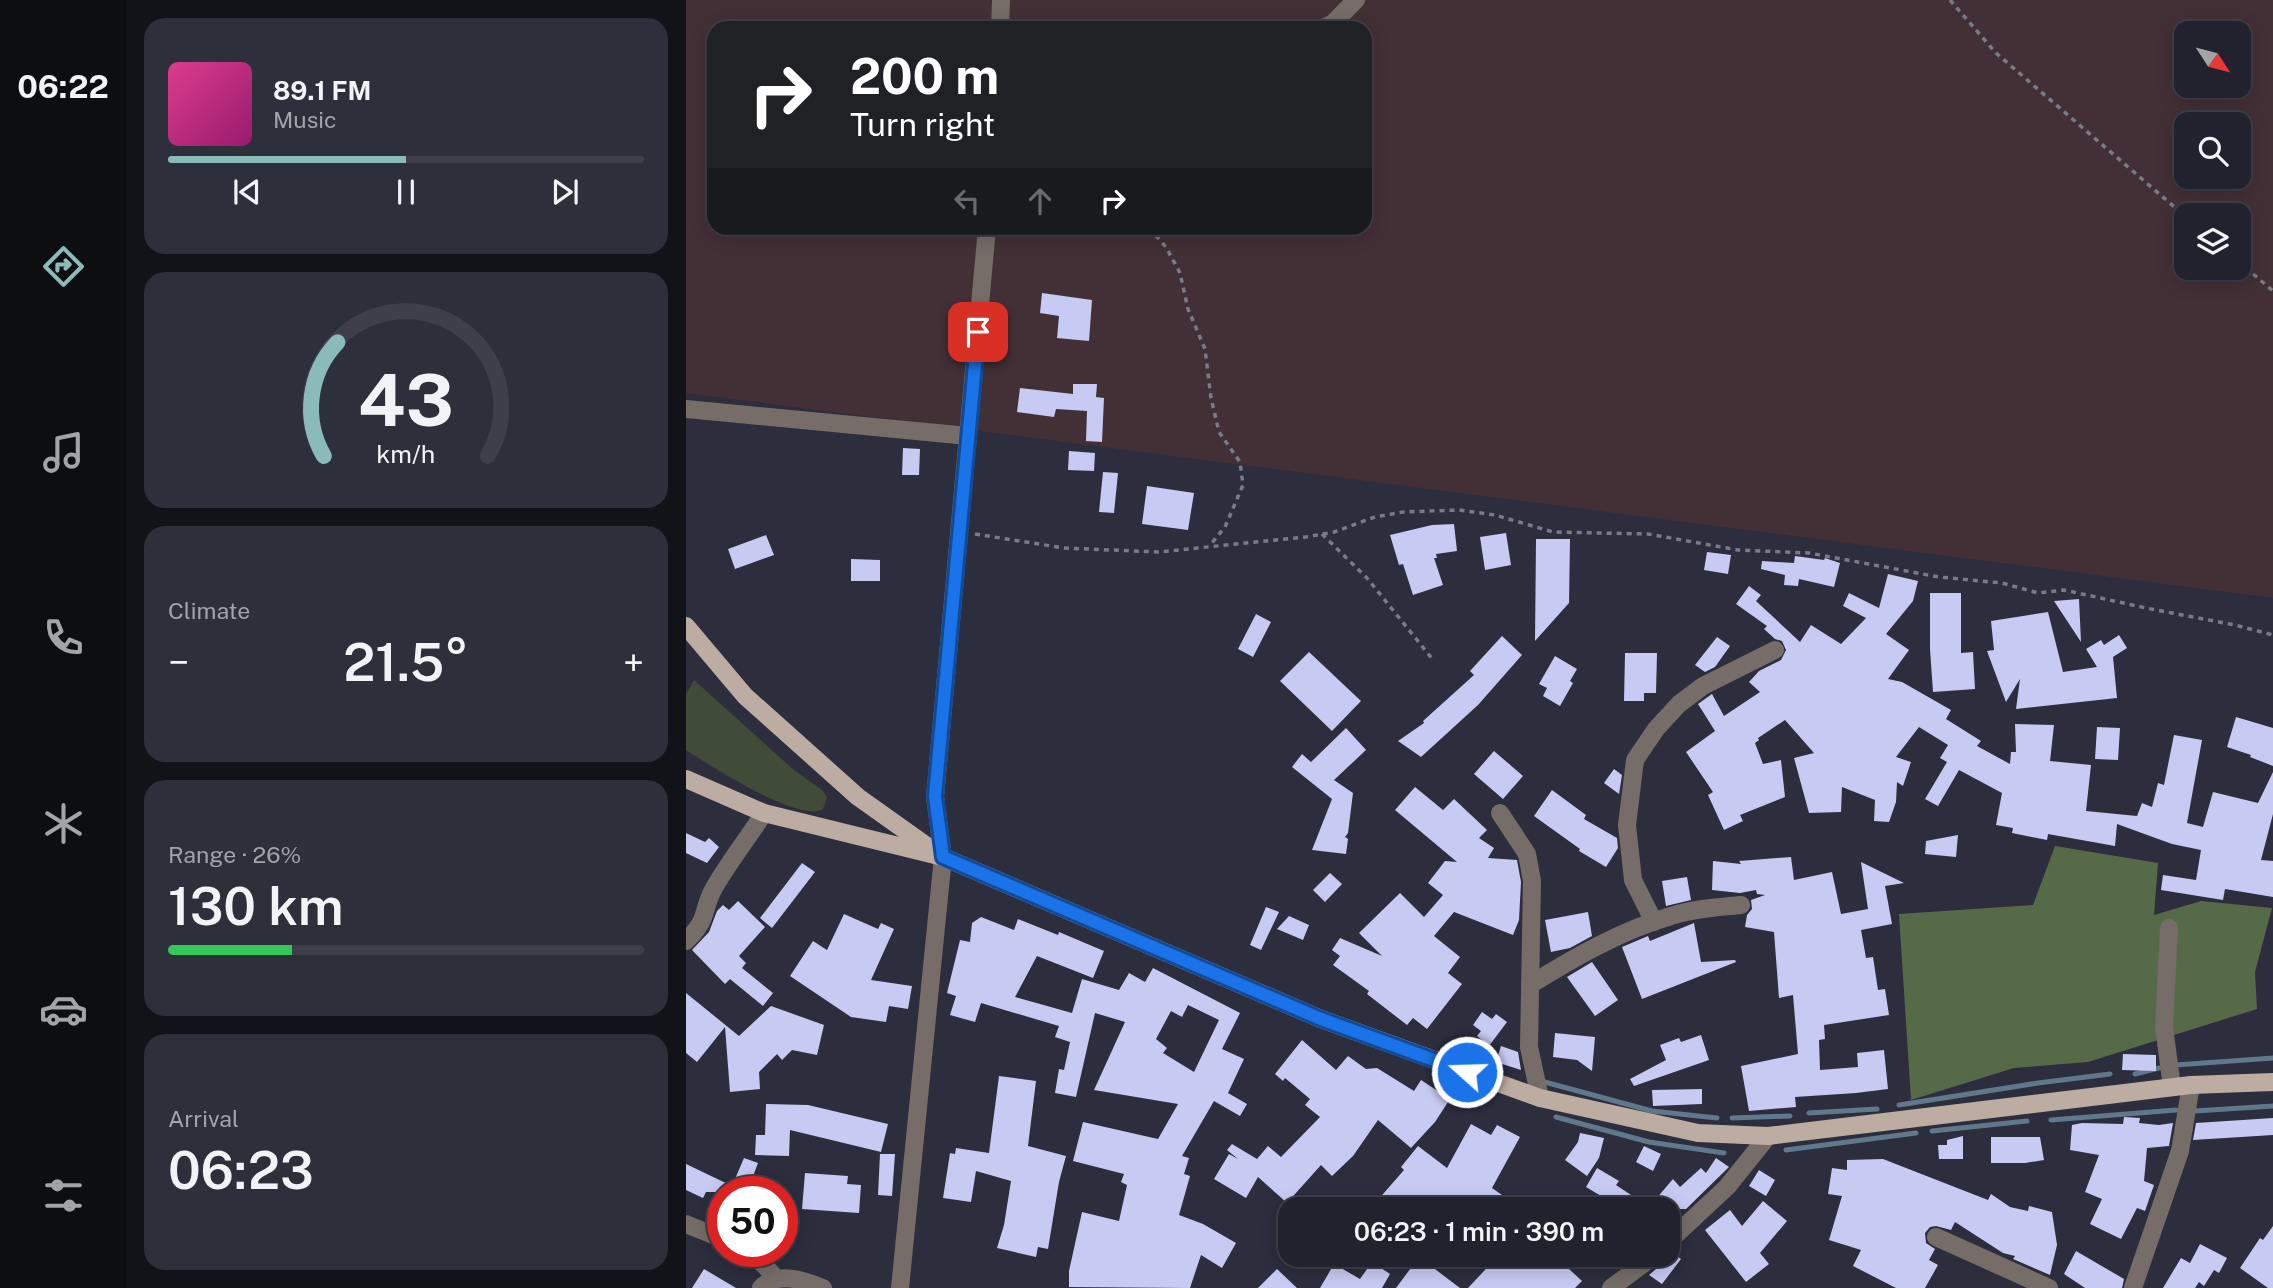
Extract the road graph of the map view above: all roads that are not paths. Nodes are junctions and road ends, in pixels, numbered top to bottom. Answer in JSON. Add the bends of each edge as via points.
{"nodes":[{"id":1,"x":1001,"y":0,"type":"edge"},
{"id":2,"x":1356,"y":0,"type":"edge"},
{"id":3,"x":1000,"y":21,"type":"edge"},
{"id":4,"x":1335,"y":21,"type":"edge"},
{"id":5,"x":986,"y":235,"type":"edge"},
{"id":6,"x":686,"y":409,"type":"edge"},
{"id":7,"x":968,"y":436,"type":"junction"},
{"id":8,"x":686,"y":626,"type":"edge"},
{"id":9,"x":1775,"y":650,"type":"dead end"},
{"id":10,"x":686,"y":779,"type":"edge"},
{"id":11,"x":764,"y":813,"type":"junction"},
{"id":12,"x":1500,"y":813,"type":"dead end"},
{"id":13,"x":943,"y":857,"type":"junction"},
{"id":14,"x":1741,"y":905,"type":"dead end"},
{"id":15,"x":1654,"y":922,"type":"junction"},
{"id":16,"x":2169,"y":928,"type":"dead end"},
{"id":17,"x":686,"y":940,"type":"edge"},
{"id":18,"x":1530,"y":985,"type":"junction"},
{"id":19,"x":2273,"y":1082,"type":"edge"},
{"id":20,"x":2191,"y":1085,"type":"junction"},
{"id":21,"x":2172,"y":1087,"type":"junction"},
{"id":22,"x":1539,"y":1098,"type":"junction"},
{"id":23,"x":1768,"y":1136,"type":"junction"},
{"id":24,"x":686,"y":1224,"type":"edge"},
{"id":25,"x":1680,"y":1231,"type":"edge"},
{"id":26,"x":707,"y":1233,"type":"edge"},
{"id":27,"x":1936,"y":1237,"type":"dead end"},
{"id":28,"x":1639,"y":1267,"type":"edge"},
{"id":29,"x":768,"y":1283,"type":"edge"},
{"id":30,"x":823,"y":1288,"type":"edge"},
{"id":31,"x":900,"y":1288,"type":"edge"},
{"id":32,"x":1611,"y":1288,"type":"edge"},
{"id":33,"x":2049,"y":1288,"type":"edge"},
{"id":34,"x":2133,"y":1288,"type":"edge"}],
"edges":[{"from":1,"to":3,"type":"street"},
{"from":2,"to":4,"type":"street"},
{"from":5,"to":7,"type":"street"},
{"from":6,"to":7,"type":"street"},
{"from":7,"to":13,"type":"street","via":[[935,796]]},
{"from":8,"to":13,"type":"main road","via":[[745,696],[858,797]]},
{"from":9,"to":15,"type":"street","via":[[1703,686],[1679,704],[1635,760],[1626,825],[1633,880]]},
{"from":10,"to":11,"type":"main road"},
{"from":11,"to":13,"type":"main road"},
{"from":11,"to":17,"type":"street","via":[[710,895],[700,928]]},
{"from":12,"to":18,"type":"street","via":[[1527,854],[1530,867]]},
{"from":13,"to":22,"type":"main road","via":[[1321,1019]]},
{"from":13,"to":31,"type":"street"},
{"from":14,"to":15,"type":"street"},
{"from":15,"to":18,"type":"street"},
{"from":16,"to":21,"type":"street","via":[[2164,1027]]},
{"from":18,"to":22,"type":"street","via":[[1529,1046]]},
{"from":19,"to":20,"type":"main road"},
{"from":20,"to":21,"type":"main road"},
{"from":20,"to":34,"type":"street","via":[[2180,1151]]},
{"from":21,"to":23,"type":"main road"},
{"from":22,"to":23,"type":"main road","via":[[1699,1133]]},
{"from":23,"to":25,"type":"street","via":[[1727,1187]]},
{"from":24,"to":26,"type":"street"},
{"from":27,"to":33,"type":"street"},
{"from":28,"to":32,"type":"street"},
{"from":29,"to":30,"type":"street","via":[[794,1279]]}]}
